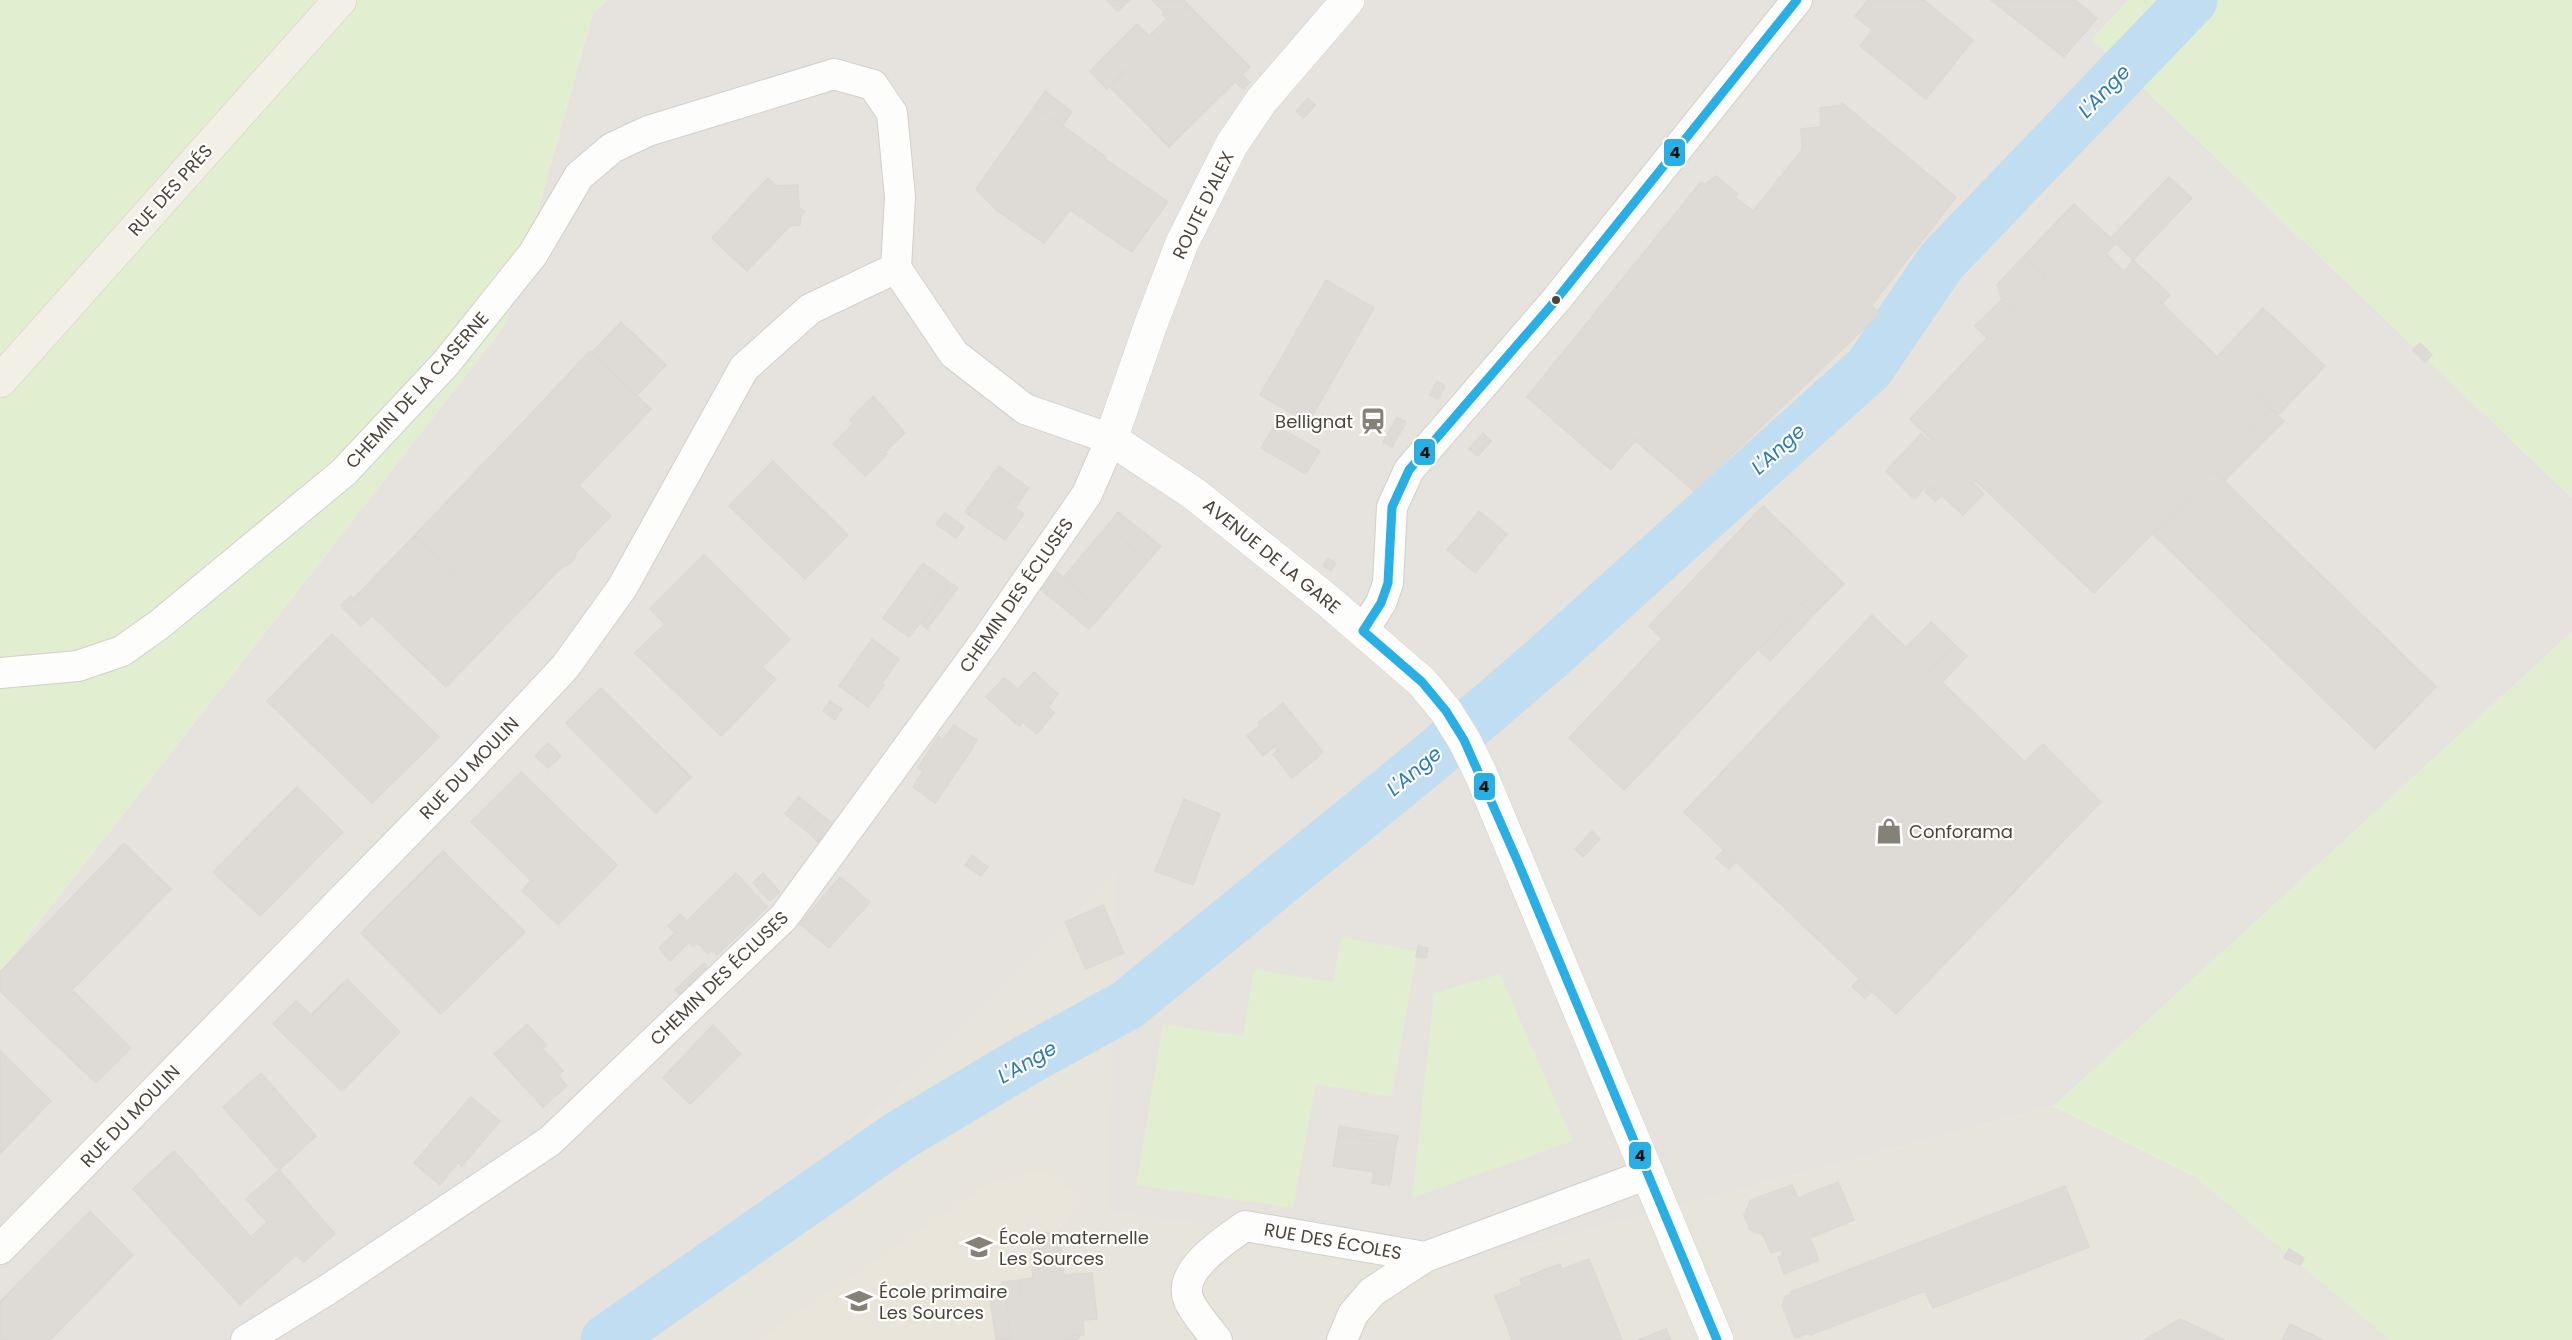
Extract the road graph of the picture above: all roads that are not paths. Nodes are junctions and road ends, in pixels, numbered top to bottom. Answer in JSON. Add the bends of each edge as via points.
{"nodes":[{"id":1,"x":340,"y":0,"type":"edge"},
{"id":2,"x":1348,"y":0,"type":"edge"},
{"id":3,"x":1797,"y":0,"type":"edge"},
{"id":4,"x":896,"y":268,"type":"junction"},
{"id":5,"x":0,"y":381,"type":"edge"},
{"id":6,"x":1111,"y":439,"type":"junction"},
{"id":7,"x":1363,"y":631,"type":"junction"},
{"id":8,"x":0,"y":673,"type":"edge"},
{"id":9,"x":1648,"y":1174,"type":"junction"},
{"id":10,"x":0,"y":1249,"type":"edge"},
{"id":11,"x":1425,"y":1257,"type":"junction"},
{"id":12,"x":246,"y":1340,"type":"edge"},
{"id":13,"x":1217,"y":1340,"type":"edge"},
{"id":14,"x":1342,"y":1340,"type":"edge"},
{"id":15,"x":1717,"y":1340,"type":"edge"}],
"edges":[{"from":1,"to":5,"type":"main road","name":"RUE DES PRÉS"},
{"from":2,"to":6,"type":"street","name":"ROUTE D'ALEX","via":[[1262,100],[1232,144],[1182,243]]},
{"from":3,"to":7,"type":"street","via":[[1556,300],[1409,470],[1392,507],[1388,583],[1381,603]]},
{"from":4,"to":6,"type":"street","via":[[954,354],[1025,409]]},
{"from":4,"to":8,"type":"street","name":"CHEMIN DE LA CASERNE","via":[[900,197],[892,113],[873,85],[834,74],[648,131],[612,148],[579,176],[526,263],[446,363],[344,472],[122,651],[78,666]]},
{"from":4,"to":10,"type":"street","name":"RUE DU MOULIN","via":[[810,309],[744,368],[622,588],[565,667]]},
{"from":6,"to":7,"type":"street","name":"AVENUE DE LA GARE","via":[[1193,493]]},
{"from":6,"to":12,"type":"street","name":"CHEMIN DES ÉCLUSES","via":[[1088,494],[784,917],[550,1141]]},
{"from":7,"to":9,"type":"street","name":"AVENUE DE LA GARE","via":[[1422,682],[1446,711],[1480,772]]},
{"from":9,"to":11,"type":"street","name":"RUE DES ÉCOLES"},
{"from":9,"to":15,"type":"street","name":"AVENUE DE LA GARE"},
{"from":11,"to":13,"type":"street","name":"RUE DES ÉCOLES","via":[[1245,1226],[1193,1270],[1187,1283],[1189,1300]]},
{"from":11,"to":14,"type":"street","name":"RUE DES ÉCOLES","via":[[1372,1292],[1353,1314]]}]}
